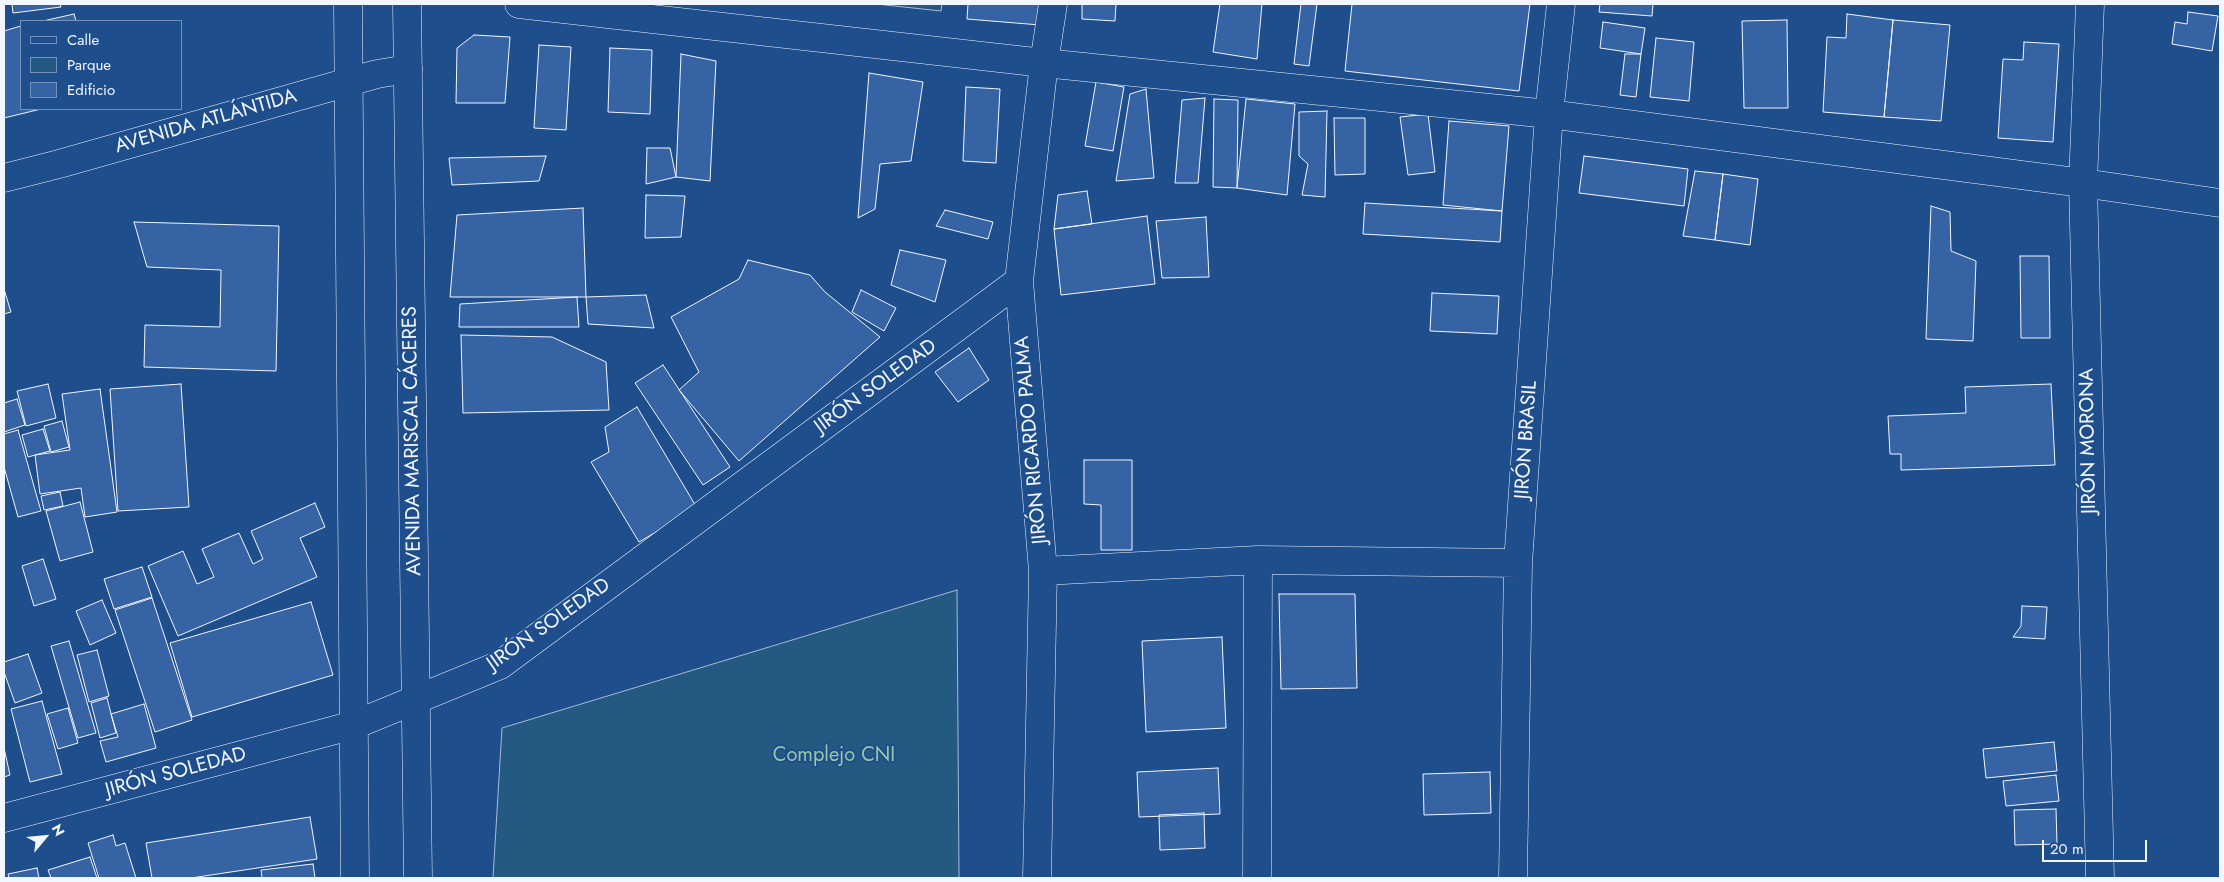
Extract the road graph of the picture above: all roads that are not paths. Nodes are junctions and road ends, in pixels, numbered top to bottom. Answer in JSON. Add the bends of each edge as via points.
{"nodes":[{"id":1,"x":348,"y":4,"type":"edge"},
{"id":2,"x":408,"y":4,"type":"edge"},
{"id":3,"x":519,"y":4,"type":"edge"},
{"id":4,"x":1053,"y":4,"type":"edge"},
{"id":5,"x":1561,"y":4,"type":"edge"},
{"id":6,"x":2090,"y":4,"type":"edge"},
{"id":7,"x":1044,"y":63,"type":"junction"},
{"id":8,"x":408,"y":69,"type":"junction"},
{"id":9,"x":348,"y":82,"type":"junction"},
{"id":10,"x":1549,"y":114,"type":"junction"},
{"id":11,"x":4,"y":178,"type":"edge"},
{"id":12,"x":2083,"y":183,"type":"junction"},
{"id":13,"x":2220,"y":203,"type":"edge"},
{"id":14,"x":1019,"y":281,"type":"junction"},
{"id":15,"x":1258,"y":560,"type":"junction"},
{"id":16,"x":1518,"y":563,"type":"junction"},
{"id":17,"x":1042,"y":571,"type":"junction"},
{"id":18,"x":416,"y":699,"type":"junction"},
{"id":19,"x":354,"y":725,"type":"junction"},
{"id":20,"x":4,"y":818,"type":"edge"},
{"id":21,"x":355,"y":878,"type":"edge"},
{"id":22,"x":418,"y":878,"type":"edge"},
{"id":23,"x":1037,"y":878,"type":"edge"},
{"id":24,"x":1257,"y":878,"type":"edge"},
{"id":25,"x":1513,"y":878,"type":"edge"},
{"id":26,"x":2100,"y":878,"type":"edge"}],
"edges":[{"from":1,"to":9,"type":"street"},
{"from":2,"to":8,"type":"street","name":"AVENIDA MARISCAL CÁCERES"},
{"from":3,"to":7,"type":"street"},
{"from":4,"to":7,"type":"street","name":"JIRÓN RICARDO PALMA"},
{"from":5,"to":10,"type":"street","name":"JIRÓN BRASIL"},
{"from":6,"to":12,"type":"street","name":"JIRÓN MORONA"},
{"from":7,"to":10,"type":"street"},
{"from":7,"to":14,"type":"street","name":"JIRÓN RICARDO PALMA"},
{"from":8,"to":9,"type":"street","name":"AVENIDA ATLÁNTIDA"},
{"from":8,"to":18,"type":"street","name":"AVENIDA MARISCAL CÁCERES"},
{"from":9,"to":11,"type":"street","name":"AVENIDA ATLÁNTIDA"},
{"from":9,"to":19,"type":"street"},
{"from":10,"to":12,"type":"street"},
{"from":10,"to":16,"type":"street","name":"JIRÓN BRASIL"},
{"from":12,"to":13,"type":"street"},
{"from":12,"to":26,"type":"street","name":"JIRÓN MORONA"},
{"from":14,"to":17,"type":"street","name":"JIRÓN RICARDO PALMA"},
{"from":14,"to":18,"type":"street","name":"JIRÓN SOLEDAD","via":[[500,665]]},
{"from":15,"to":16,"type":"street"},
{"from":15,"to":17,"type":"street"},
{"from":15,"to":24,"type":"street"},
{"from":16,"to":25,"type":"street","name":"JIRÓN BRASIL"},
{"from":17,"to":23,"type":"street","name":"JIRÓN RICARDO PALMA"},
{"from":18,"to":19,"type":"street","name":"JIRÓN SOLEDAD"},
{"from":18,"to":22,"type":"street","name":"AVENIDA MARISCAL CÁCERES"},
{"from":19,"to":20,"type":"street","name":"JIRÓN SOLEDAD"},
{"from":19,"to":21,"type":"street"}]}
